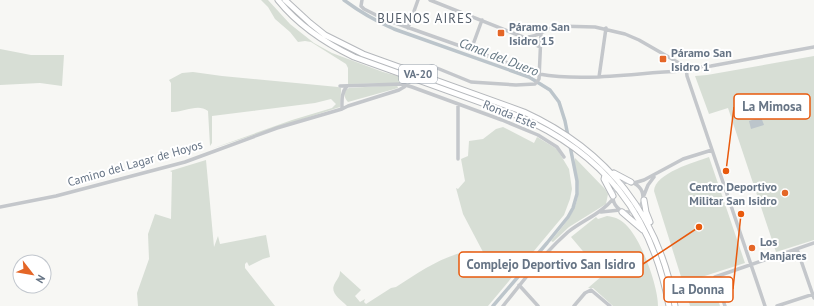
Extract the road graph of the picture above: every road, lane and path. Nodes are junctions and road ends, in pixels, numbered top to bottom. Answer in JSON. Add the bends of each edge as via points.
{"nodes":[{"id":1,"x":278,"y":0,"type":"edge"},
{"id":2,"x":285,"y":0,"type":"edge"},
{"id":3,"x":362,"y":0,"type":"edge"},
{"id":4,"x":413,"y":0,"type":"edge"},
{"id":5,"x":430,"y":0,"type":"edge"},
{"id":6,"x":418,"y":1,"type":"edge"},
{"id":7,"x":482,"y":20,"type":"junction"},
{"id":8,"x":408,"y":28,"type":"junction"},
{"id":9,"x":606,"y":28,"type":"junction"},
{"id":10,"x":541,"y":34,"type":"junction"},
{"id":11,"x":523,"y":37,"type":"junction"},
{"id":12,"x":540,"y":47,"type":"junction"},
{"id":13,"x":814,"y":48,"type":"edge"},
{"id":14,"x":471,"y":50,"type":"junction"},
{"id":15,"x":686,"y":67,"type":"junction"},
{"id":16,"x":425,"y":68,"type":"dead end"},
{"id":17,"x":539,"y":74,"type":"junction"},
{"id":18,"x":599,"y":77,"type":"junction"},
{"id":19,"x":340,"y":86,"type":"dead end"},
{"id":20,"x":347,"y":86,"type":"junction"},
{"id":21,"x":404,"y":87,"type":"tunnel mouth"},
{"id":22,"x":458,"y":104,"type":"junction"},
{"id":23,"x":342,"y":109,"type":"junction"},
{"id":24,"x":560,"y":134,"type":"junction"},
{"id":25,"x":576,"y":145,"type":"junction"},
{"id":26,"x":712,"y":150,"type":"junction"},
{"id":27,"x":564,"y":157,"type":"dead end"},
{"id":28,"x":458,"y":159,"type":"dead end"},
{"id":29,"x":610,"y":170,"type":"junction"},
{"id":30,"x":659,"y":172,"type":"junction"},
{"id":31,"x":605,"y":175,"type":"junction"},
{"id":32,"x":633,"y":182,"type":"junction"},
{"id":33,"x":621,"y":183,"type":"junction"},
{"id":34,"x":616,"y":187,"type":"junction"},
{"id":35,"x":644,"y":197,"type":"junction"},
{"id":36,"x":613,"y":198,"type":"junction"},
{"id":37,"x":0,"y":207,"type":"edge"},
{"id":38,"x":639,"y":208,"type":"junction"},
{"id":39,"x":621,"y":211,"type":"junction"},
{"id":40,"x":600,"y":212,"type":"junction"},
{"id":41,"x":634,"y":212,"type":"junction"},
{"id":42,"x":651,"y":229,"type":"junction"},
{"id":43,"x":647,"y":234,"type":"junction"},
{"id":44,"x":814,"y":243,"type":"edge"},
{"id":45,"x":796,"y":248,"type":"junction"},
{"id":46,"x":751,"y":266,"type":"junction"},
{"id":47,"x":519,"y":285,"type":"junction"},
{"id":48,"x":814,"y":295,"type":"edge"},
{"id":49,"x":502,"y":306,"type":"edge"},
{"id":50,"x":538,"y":306,"type":"edge"},
{"id":51,"x":574,"y":306,"type":"edge"},
{"id":52,"x":610,"y":306,"type":"edge"},
{"id":53,"x":669,"y":306,"type":"edge"},
{"id":54,"x":675,"y":306,"type":"edge"},
{"id":55,"x":725,"y":306,"type":"edge"},
{"id":56,"x":765,"y":306,"type":"edge"},
{"id":57,"x":777,"y":306,"type":"edge"}],
"edges":[{"from":1,"to":24,"type":"highway","name":"Ronda Este","number":"VA-20","via":[[314,35],[354,57],[518,116]]},
{"from":2,"to":24,"type":"highway","name":"Ronda Este","number":"VA-20","via":[[325,35],[356,51],[505,104],[544,121]]},
{"from":3,"to":8,"type":"street","via":[[361,6],[364,9]]},
{"from":4,"to":6,"type":"street"},
{"from":5,"to":7,"type":"street"},
{"from":6,"to":8,"type":"street"},
{"from":7,"to":11,"type":"street"},
{"from":7,"to":14,"type":"street"},
{"from":8,"to":14,"type":"street"},
{"from":9,"to":10,"type":"street","via":[[557,26]]},
{"from":9,"to":15,"type":"street","via":[[632,36]]},
{"from":9,"to":18,"type":"street"},
{"from":10,"to":11,"type":"street"},
{"from":10,"to":12,"type":"street"},
{"from":11,"to":12,"type":"street"},
{"from":12,"to":17,"type":"street"},
{"from":13,"to":15,"type":"street","via":[[711,66]]},
{"from":14,"to":17,"type":"street"},
{"from":15,"to":18,"type":"street","via":[[681,70]]},
{"from":15,"to":26,"type":"street"},
{"from":16,"to":17,"type":"street","via":[[432,66],[471,82],[516,85],[535,84],[539,80]]},
{"from":17,"to":18,"type":"street","via":[[565,78]]},
{"from":19,"to":20,"type":"street"},
{"from":20,"to":22,"type":"street","via":[[402,84]]},
{"from":20,"to":23,"type":"street","via":[[343,94]]},
{"from":21,"to":23,"type":"street","name":"Camino del Lagar de Hoyos"},
{"from":22,"to":27,"type":"street","via":[[538,135],[557,147]]},
{"from":22,"to":28,"type":"street"},
{"from":23,"to":37,"type":"street","name":"Camino del Lagar de Hoyos","via":[[277,128],[185,162],[49,198]]},
{"from":24,"to":25,"type":"highway","name":"Ronda Este","number":"VA-20"},
{"from":25,"to":29,"type":"highway","name":"Ronda Este","number":"VA-20"},
{"from":25,"to":31,"type":"highway","name":"Ronda Este","number":"VA-20"},
{"from":26,"to":30,"type":"street","via":[[683,159]]},
{"from":26,"to":46,"type":"street"},
{"from":29,"to":32,"type":"highway"},
{"from":29,"to":33,"type":"highway","name":"Ronda Este","number":"VA-20"},
{"from":30,"to":32,"type":"street","via":[[644,180]]},
{"from":30,"to":35,"type":"street","via":[[650,181]]},
{"from":31,"to":34,"type":"highway","name":"Ronda Este","number":"VA-20"},
{"from":31,"to":36,"type":"highway","via":[[604,179]]},
{"from":32,"to":33,"type":"street"},
{"from":32,"to":35,"type":"street","via":[[640,187]]},
{"from":33,"to":34,"type":"street"},
{"from":33,"to":38,"type":"highway","name":"Ronda Este","number":"VA-20"},
{"from":34,"to":36,"type":"street"},
{"from":34,"to":41,"type":"highway","name":"Ronda Este","number":"VA-20"},
{"from":35,"to":38,"type":"street"},
{"from":35,"to":42,"type":"highway"},
{"from":36,"to":39,"type":"street"},
{"from":36,"to":40,"type":"street"},
{"from":38,"to":41,"type":"street"},
{"from":38,"to":42,"type":"highway","name":"Ronda Este","number":"VA-20"},
{"from":39,"to":40,"type":"street"},
{"from":39,"to":41,"type":"street"},
{"from":39,"to":43,"type":"highway"},
{"from":40,"to":47,"type":"street","via":[[585,220],[546,252]]},
{"from":41,"to":43,"type":"highway","name":"Ronda Este","number":"VA-20"},
{"from":42,"to":54,"type":"highway","name":"Ronda Este","number":"VA-20","via":[[667,270]]},
{"from":43,"to":53,"type":"highway","name":"Ronda Este","number":"VA-20","via":[[660,267]]},
{"from":44,"to":45,"type":"street"},
{"from":45,"to":46,"type":"street"},
{"from":45,"to":48,"type":"street"},
{"from":46,"to":55,"type":"street","via":[[715,277]]},
{"from":46,"to":56,"type":"street"},
{"from":47,"to":49,"type":"street"},
{"from":47,"to":50,"type":"street"},
{"from":48,"to":57,"type":"street"},
{"from":51,"to":52,"type":"street","via":[[591,290]]}]}
